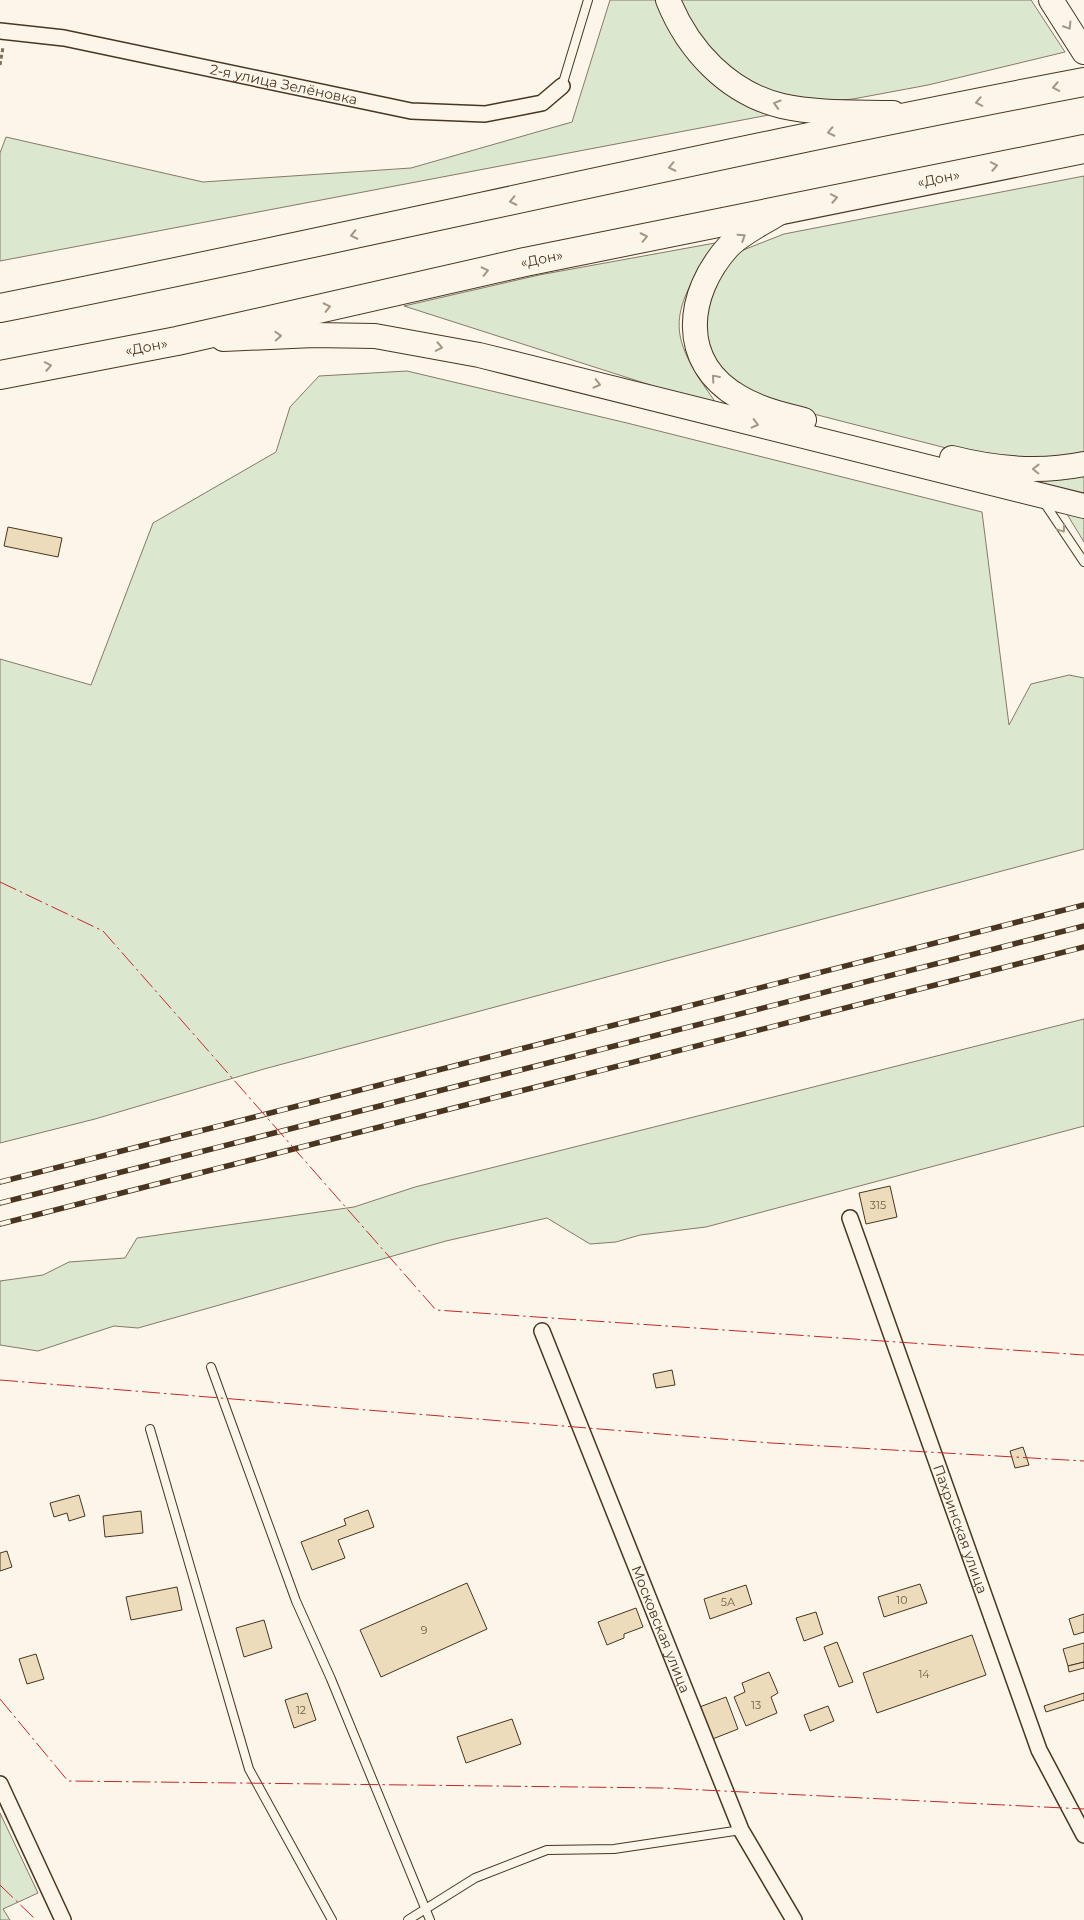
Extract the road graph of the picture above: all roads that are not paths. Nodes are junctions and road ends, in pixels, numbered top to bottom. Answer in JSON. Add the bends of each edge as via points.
{"nodes":[{"id":1,"x":588,"y":0,"type":"edge"},
{"id":2,"x":668,"y":0,"type":"edge"},
{"id":3,"x":1051,"y":0,"type":"edge"},
{"id":4,"x":0,"y":31,"type":"edge"},
{"id":5,"x":1084,"y":52,"type":"edge"},
{"id":6,"x":1084,"y":82,"type":"edge"},
{"id":7,"x":562,"y":86,"type":"joint"},
{"id":8,"x":913,"y":114,"type":"junction"},
{"id":9,"x":1074,"y":150,"type":"edge"},
{"id":10,"x":787,"y":208,"type":"junction"},
{"id":11,"x":0,"y":308,"type":"edge"},
{"id":12,"x":177,"y":341,"type":"junction"},
{"id":13,"x":0,"y":375,"type":"edge"},
{"id":14,"x":1084,"y":464,"type":"edge"},
{"id":15,"x":1039,"y":495,"type":"junction"},
{"id":16,"x":1084,"y":506,"type":"edge"},
{"id":17,"x":1084,"y":562,"type":"edge"},
{"id":18,"x":850,"y":1218,"type":"dead end"},
{"id":19,"x":542,"y":1331,"type":"dead end"},
{"id":20,"x":211,"y":1367,"type":"dead end"},
{"id":21,"x":150,"y":1428,"type":"dead end"},
{"id":22,"x":0,"y":1784,"type":"edge"},
{"id":23,"x":741,"y":1830,"type":"junction"},
{"id":24,"x":1084,"y":1835,"type":"edge"},
{"id":25,"x":426,"y":1910,"type":"junction"},
{"id":26,"x":63,"y":1920,"type":"edge"},
{"id":27,"x":332,"y":1920,"type":"edge"},
{"id":28,"x":408,"y":1920,"type":"edge"},
{"id":29,"x":430,"y":1920,"type":"edge"},
{"id":30,"x":794,"y":1920,"type":"edge"}],
"edges":[{"from":1,"to":7,"type":"lane"},
{"from":8,"to":2,"type":"main road","one_way":true,"via":[[807,110],[762,99],[729,80],[703,59],[682,30]]},
{"from":3,"to":5,"type":"main road","one_way":true},
{"from":4,"to":7,"type":"street","name":"2-я улица Зелёновка","via":[[64,38],[411,111],[485,114],[542,103]]},
{"from":6,"to":8,"type":"highway","one_way":true},
{"from":8,"to":11,"type":"highway","one_way":true,"via":[[202,268]]},
{"from":10,"to":9,"type":"highway","name":"«Дон»","one_way":true},
{"from":12,"to":10,"type":"highway","name":"«Дон»","one_way":true,"via":[[524,262]]},
{"from":14,"to":10,"type":"main road","one_way":true,"via":[[1047,469],[971,462],[760,408],[720,384],[706,368],[696,345],[694,317],[700,290],[730,245]]},
{"from":13,"to":12,"type":"highway","name":"«Дон»","one_way":true},
{"from":12,"to":15,"type":"main road","one_way":true,"via":[[340,335],[375,336],[419,343],[480,355]]},
{"from":15,"to":16,"type":"main road"},
{"from":15,"to":17,"type":"lane","one_way":true},
{"from":18,"to":24,"type":"street","name":"Пахринская улица","via":[[1039,1750]]},
{"from":19,"to":23,"type":"street","name":"Московская улица"},
{"from":20,"to":25,"type":"lane","via":[[296,1601]]},
{"from":21,"to":27,"type":"lane","via":[[249,1769]]},
{"from":22,"to":26,"type":"street"},
{"from":23,"to":25,"type":"lane","via":[[614,1849],[547,1850],[474,1878]]},
{"from":23,"to":30,"type":"street","name":"Московская улица"},
{"from":25,"to":28,"type":"lane"},
{"from":25,"to":29,"type":"lane"}]}
